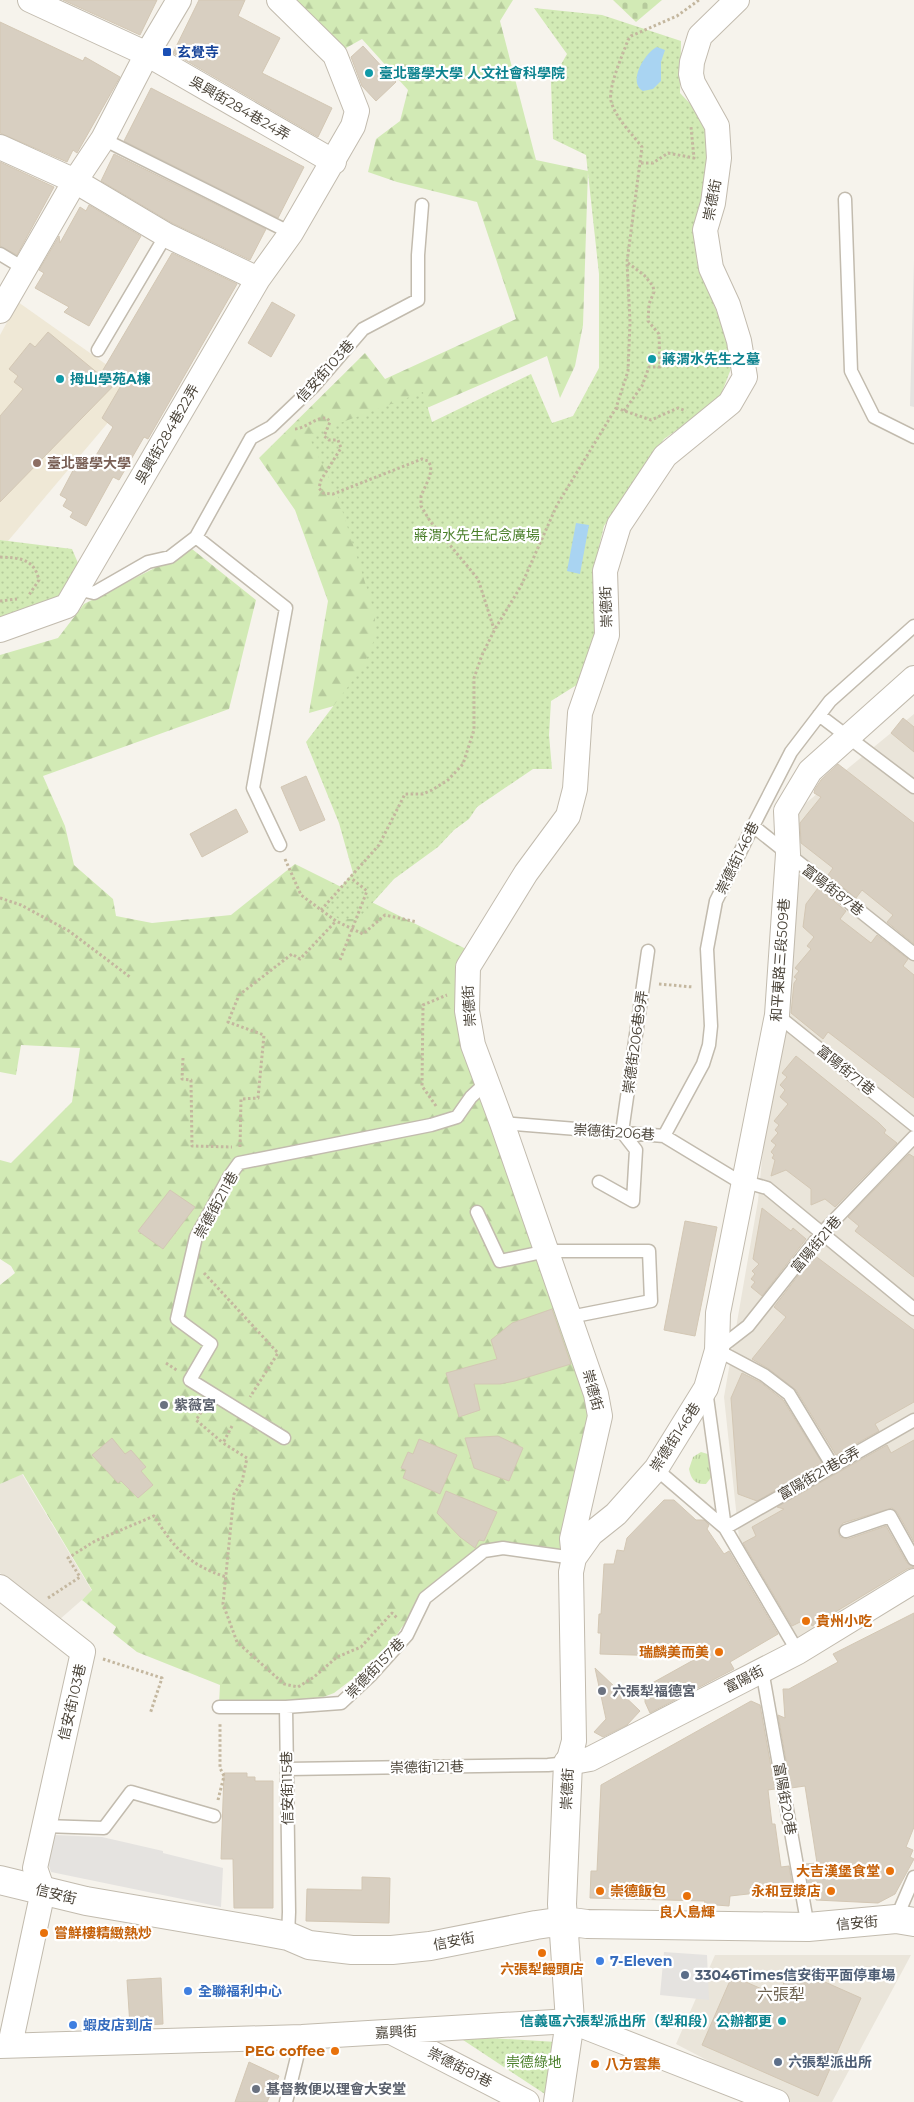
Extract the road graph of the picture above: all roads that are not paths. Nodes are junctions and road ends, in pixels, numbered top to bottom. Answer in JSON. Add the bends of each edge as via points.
{"nodes":[{"id":1,"x":30,"y":0,"type":"edge"},
{"id":2,"x":179,"y":0,"type":"edge"},
{"id":3,"x":279,"y":0,"type":"edge"},
{"id":4,"x":737,"y":0,"type":"edge"},
{"id":5,"x":147,"y":54,"type":"junction"},
{"id":6,"x":102,"y":139,"type":"junction"},
{"id":7,"x":0,"y":147,"type":"edge"},
{"id":8,"x":334,"y":162,"type":"junction"},
{"id":9,"x":75,"y":181,"type":"junction"},
{"id":10,"x":845,"y":199,"type":"dead end"},
{"id":11,"x":422,"y":205,"type":"dead end"},
{"id":12,"x":291,"y":233,"type":"junction"},
{"id":13,"x":166,"y":235,"type":"junction"},
{"id":14,"x":0,"y":254,"type":"edge"},
{"id":15,"x":24,"y":269,"type":"junction"},
{"id":16,"x":258,"y":279,"type":"junction"},
{"id":17,"x":0,"y":311,"type":"edge"},
{"id":18,"x":98,"y":350,"type":"dead end"},
{"id":19,"x":914,"y":437,"type":"edge"},
{"id":20,"x":196,"y":538,"type":"junction"},
{"id":21,"x":77,"y":589,"type":"junction"},
{"id":22,"x":914,"y":626,"type":"edge"},
{"id":23,"x":0,"y":630,"type":"edge"},
{"id":24,"x":914,"y":678,"type":"edge"},
{"id":25,"x":819,"y":715,"type":"junction"},
{"id":26,"x":848,"y":736,"type":"junction"},
{"id":27,"x":914,"y":787,"type":"edge"},
{"id":28,"x":753,"y":826,"type":"junction"},
{"id":29,"x":280,"y":845,"type":"road end"},
{"id":30,"x":788,"y":854,"type":"junction"},
{"id":31,"x":648,"y":951,"type":"dead end"},
{"id":32,"x":914,"y":954,"type":"edge"},
{"id":33,"x":777,"y":1015,"type":"junction"},
{"id":34,"x":486,"y":1083,"type":"junction"},
{"id":35,"x":502,"y":1123,"type":"junction"},
{"id":36,"x":914,"y":1125,"type":"edge"},
{"id":37,"x":622,"y":1132,"type":"junction"},
{"id":38,"x":664,"y":1136,"type":"junction"},
{"id":39,"x":914,"y":1137,"type":"edge"},
{"id":40,"x":599,"y":1182,"type":"dead end"},
{"id":41,"x":743,"y":1182,"type":"junction"},
{"id":42,"x":476,"y":1212,"type":"dead end"},
{"id":43,"x":821,"y":1234,"type":"junction"},
{"id":44,"x":548,"y":1251,"type":"junction"},
{"id":45,"x":914,"y":1309,"type":"edge"},
{"id":46,"x":570,"y":1317,"type":"junction"},
{"id":47,"x":718,"y":1350,"type":"junction"},
{"id":48,"x":706,"y":1388,"type":"junction"},
{"id":49,"x":914,"y":1420,"type":"edge"},
{"id":50,"x":284,"y":1438,"type":"dead end"},
{"id":51,"x":832,"y":1465,"type":"junction"},
{"id":52,"x":656,"y":1469,"type":"junction"},
{"id":53,"x":725,"y":1528,"type":"junction"},
{"id":54,"x":846,"y":1531,"type":"dead end"},
{"id":55,"x":574,"y":1558,"type":"junction"},
{"id":56,"x":914,"y":1559,"type":"edge"},
{"id":57,"x":914,"y":1581,"type":"edge"},
{"id":58,"x":0,"y":1587,"type":"edge"},
{"id":59,"x":798,"y":1652,"type":"junction"},
{"id":60,"x":762,"y":1670,"type":"junction"},
{"id":61,"x":219,"y":1707,"type":"road end"},
{"id":62,"x":286,"y":1707,"type":"junction"},
{"id":63,"x":568,"y":1762,"type":"junction"},
{"id":64,"x":287,"y":1769,"type":"junction"},
{"id":65,"x":214,"y":1816,"type":"road end"},
{"id":66,"x":44,"y":1826,"type":"junction"},
{"id":67,"x":914,"y":1877,"type":"edge"},
{"id":68,"x":0,"y":1880,"type":"edge"},
{"id":69,"x":43,"y":1891,"type":"junction"},
{"id":70,"x":905,"y":1920,"type":"edge"},
{"id":71,"x":564,"y":1921,"type":"junction"},
{"id":72,"x":808,"y":1927,"type":"junction"},
{"id":73,"x":288,"y":1936,"type":"junction"},
{"id":74,"x":570,"y":2021,"type":"junction"},
{"id":75,"x":393,"y":2033,"type":"junction"},
{"id":76,"x":302,"y":2037,"type":"junction"},
{"id":77,"x":5,"y":2046,"type":"edge"},
{"id":78,"x":286,"y":2102,"type":"edge"},
{"id":79,"x":527,"y":2102,"type":"edge"},
{"id":80,"x":557,"y":2102,"type":"edge"},
{"id":81,"x":777,"y":2102,"type":"edge"}],
"edges":[{"from":1,"to":5,"type":"street","name":"吳興街284巷24弄"},
{"from":2,"to":5,"type":"street"},
{"from":3,"to":8,"type":"street","name":"吳興街284巷22弄","via":[[335,55],[357,111],[353,126]]},
{"from":4,"to":34,"type":"street","name":"崇德街","via":[[700,36],[691,74],[717,126],[719,158],[714,202],[705,230],[711,268],[728,305],[745,377],[730,403],[666,456],[619,525],[605,571],[607,635],[580,713],[575,788],[568,816],[526,873],[468,967],[466,1011],[472,1045]]},
{"from":5,"to":6,"type":"street"},
{"from":5,"to":8,"type":"street","name":"吳興街284巷24弄"},
{"from":6,"to":9,"type":"street"},
{"from":6,"to":12,"type":"lane"},
{"from":7,"to":9,"type":"street"},
{"from":8,"to":12,"type":"street","name":"吳興街284巷22弄"},
{"from":9,"to":13,"type":"street"},
{"from":9,"to":15,"type":"street"},
{"from":10,"to":19,"type":"lane","via":[[851,371],[874,417]]},
{"from":11,"to":20,"type":"lane","name":"信安街103巷","via":[[418,300],[363,329],[312,387],[271,427],[251,438]]},
{"from":12,"to":16,"type":"street","name":"吳興街284巷22弄"},
{"from":13,"to":16,"type":"street"},
{"from":13,"to":18,"type":"lane"},
{"from":14,"to":15,"type":"lane"},
{"from":15,"to":17,"type":"street"},
{"from":16,"to":21,"type":"street","name":"吳興街284巷22弄"},
{"from":20,"to":21,"type":"lane","name":"信安街103巷","via":[[170,557],[148,562],[94,593]]},
{"from":20,"to":29,"type":"lane","via":[[286,608],[253,788]]},
{"from":21,"to":23,"type":"street","via":[[67,606]]},
{"from":22,"to":25,"type":"lane","name":"崇德街146巷","via":[[830,701]]},
{"from":24,"to":26,"type":"street","name":"和平東路三段509巷"},
{"from":25,"to":26,"type":"lane"},
{"from":25,"to":28,"type":"lane","name":"崇德街146巷","via":[[791,752]]},
{"from":26,"to":27,"type":"lane"},
{"from":26,"to":30,"type":"street","name":"和平東路三段509巷","via":[[810,771],[786,811]]},
{"from":28,"to":30,"type":"lane","name":"富陽街87巷"},
{"from":28,"to":38,"type":"lane","name":"崇德街146巷","via":[[716,901],[707,949],[711,1026],[705,1058]]},
{"from":30,"to":32,"type":"lane","name":"富陽街87巷"},
{"from":30,"to":33,"type":"street","name":"和平東路三段509巷"},
{"from":31,"to":37,"type":"lane","name":"崇德街206巷9弄"},
{"from":33,"to":36,"type":"lane","name":"富陽街71巷"},
{"from":33,"to":41,"type":"street","name":"和平東路三段509巷"},
{"from":34,"to":35,"type":"street","name":"崇德街"},
{"from":34,"to":50,"type":"lane","name":"崇德街211巷","via":[[470,1097],[457,1117],[239,1163],[229,1177],[196,1237],[177,1319],[211,1344],[190,1380]]},
{"from":35,"to":37,"type":"lane","name":"崇德街206巷"},
{"from":35,"to":44,"type":"street","name":"崇德街"},
{"from":37,"to":38,"type":"lane","name":"崇德街206巷"},
{"from":37,"to":40,"type":"lane","via":[[636,1150],[633,1201]]},
{"from":38,"to":41,"type":"lane","name":"崇德街206巷"},
{"from":39,"to":43,"type":"lane","name":"富陽街21巷"},
{"from":41,"to":43,"type":"lane","name":"崇德街206巷","via":[[767,1188]]},
{"from":41,"to":47,"type":"street","name":"和平東路三段509巷","via":[[718,1313]]},
{"from":42,"to":44,"type":"lane","via":[[500,1261]]},
{"from":43,"to":45,"type":"lane","name":"崇德街206巷"},
{"from":43,"to":47,"type":"lane","name":"富陽街21巷","via":[[748,1326]]},
{"from":44,"to":46,"type":"street","name":"崇德街"},
{"from":44,"to":46,"type":"lane","via":[[649,1251],[651,1301]]},
{"from":46,"to":55,"type":"street","name":"崇德街","via":[[596,1394],[600,1416],[572,1539]]},
{"from":47,"to":48,"type":"street","name":"崇德街146巷"},
{"from":47,"to":51,"type":"lane","via":[[764,1375],[789,1394]]},
{"from":48,"to":52,"type":"street","name":"崇德街146巷"},
{"from":48,"to":53,"type":"lane"},
{"from":49,"to":51,"type":"lane","name":"富陽街21巷6弄"},
{"from":51,"to":53,"type":"lane","name":"富陽街21巷6弄"},
{"from":52,"to":53,"type":"lane"},
{"from":52,"to":55,"type":"street","name":"崇德街146巷","via":[[616,1514],[591,1534]]},
{"from":53,"to":59,"type":"lane"},
{"from":54,"to":56,"type":"lane","via":[[890,1516]]},
{"from":55,"to":62,"type":"lane","name":"崇德街157巷","via":[[503,1548],[484,1551],[425,1598],[407,1636],[341,1703]]},
{"from":55,"to":63,"type":"street","name":"崇德街","via":[[571,1572],[574,1741]]},
{"from":57,"to":59,"type":"street","name":"富陽街"},
{"from":58,"to":66,"type":"street","name":"信安街103巷","via":[[83,1652]]},
{"from":59,"to":60,"type":"street","name":"富陽街"},
{"from":60,"to":63,"type":"street","name":"富陽街","via":[[590,1759]]},
{"from":60,"to":72,"type":"lane","name":"富陽街20巷"},
{"from":61,"to":62,"type":"lane"},
{"from":62,"to":64,"type":"lane","name":"信安街115巷"},
{"from":63,"to":64,"type":"lane","name":"崇德街121巷","via":[[548,1766]]},
{"from":63,"to":71,"type":"street","name":"崇德街"},
{"from":64,"to":73,"type":"lane","name":"信安街115巷"},
{"from":65,"to":66,"type":"lane","via":[[131,1792],[104,1828]]},
{"from":66,"to":69,"type":"street","name":"信安街103巷","via":[[35,1868]]},
{"from":67,"to":70,"type":"lane"},
{"from":68,"to":69,"type":"street","name":"信安街"},
{"from":69,"to":73,"type":"street","name":"信安街","via":[[86,1902]]},
{"from":69,"to":77,"type":"street"},
{"from":70,"to":72,"type":"street","name":"信安街"},
{"from":71,"to":72,"type":"street","name":"信安街"},
{"from":71,"to":73,"type":"street","name":"信安街","via":[[392,1950],[310,1945]]},
{"from":71,"to":74,"type":"street","name":"崇德街"},
{"from":74,"to":75,"type":"street","name":"嘉興街"},
{"from":74,"to":80,"type":"street","name":"崇德街"},
{"from":74,"to":81,"type":"street","name":"嘉興街"},
{"from":75,"to":76,"type":"street","name":"嘉興街"},
{"from":75,"to":79,"type":"street","name":"崇德街81巷"},
{"from":76,"to":77,"type":"street","name":"嘉興街"},
{"from":76,"to":78,"type":"lane"}]}
